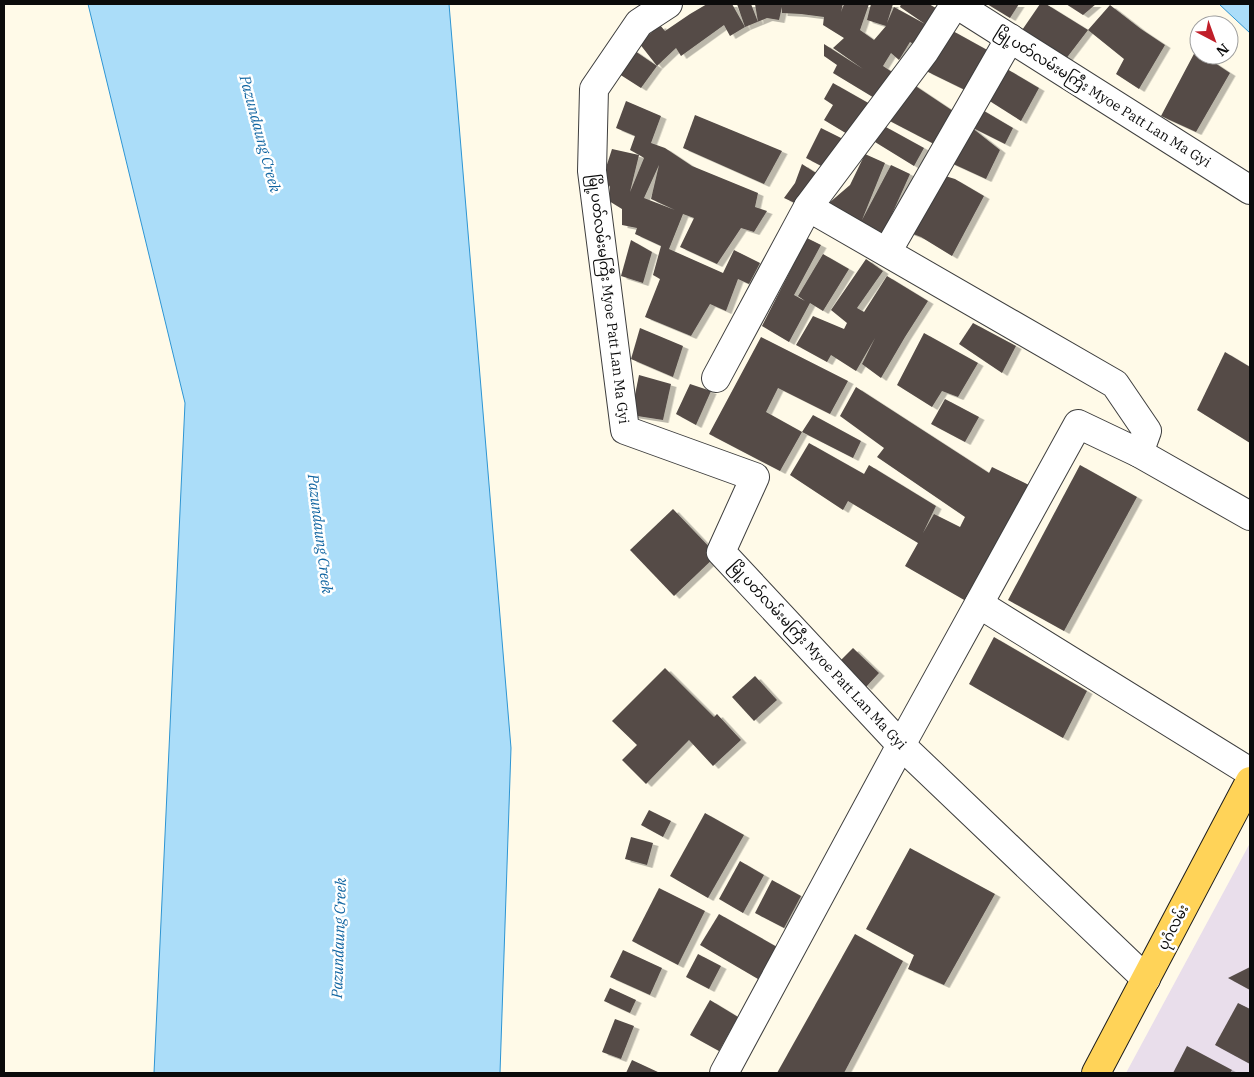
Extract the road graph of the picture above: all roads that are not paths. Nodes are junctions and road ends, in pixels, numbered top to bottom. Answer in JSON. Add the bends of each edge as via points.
{"nodes":[{"id":1,"x":668,"y":4,"type":"edge"},
{"id":2,"x":956,"y":4,"type":"edge"},
{"id":3,"x":1010,"y":38,"type":"junction"},
{"id":4,"x":1250,"y":190,"type":"edge"},
{"id":5,"x":808,"y":207,"type":"junction"},
{"id":6,"x":887,"y":252,"type":"junction"},
{"id":7,"x":716,"y":378,"type":"dead end"},
{"id":8,"x":1139,"y":452,"type":"junction"},
{"id":9,"x":1250,"y":516,"type":"edge"},
{"id":10,"x":979,"y":604,"type":"junction"},
{"id":11,"x":901,"y":745,"type":"junction"},
{"id":12,"x":1250,"y":772,"type":"edge"},
{"id":13,"x":1250,"y":781,"type":"edge"},
{"id":14,"x":1146,"y":979,"type":"junction"},
{"id":15,"x":724,"y":1073,"type":"edge"},
{"id":16,"x":1096,"y":1073,"type":"edge"}],
"edges":[{"from":1,"to":11,"type":"street","name":"မြို့ပတ်လမ်းမကြီး Myoe Patt Lan Ma Gyi","via":[[639,23],[594,89],[592,172],[624,430],[755,477],[721,552]]},
{"from":2,"to":3,"type":"street","name":"မြို့ပတ်လမ်းမကြီး Myoe Patt Lan Ma Gyi"},
{"from":2,"to":5,"type":"street","via":[[925,51]]},
{"from":3,"to":4,"type":"street","name":"မြို့ပတ်လမ်းမကြီး Myoe Patt Lan Ma Gyi"},
{"from":3,"to":6,"type":"street"},
{"from":5,"to":6,"type":"street"},
{"from":5,"to":7,"type":"street"},
{"from":6,"to":8,"type":"street","via":[[1115,384],[1147,431]]},
{"from":8,"to":9,"type":"street"},
{"from":8,"to":10,"type":"street","via":[[1078,424]]},
{"from":10,"to":11,"type":"street"},
{"from":10,"to":12,"type":"street"},
{"from":11,"to":14,"type":"street","name":"မြို့ပတ်လမ်းမကြီး Myoe Patt Lan Ma Gyi"},
{"from":11,"to":15,"type":"street"},
{"from":13,"to":14,"type":"main road","name":"ပုဂံလမ်း"},
{"from":14,"to":16,"type":"main road","name":"ပုဂံလမ်း"}]}
